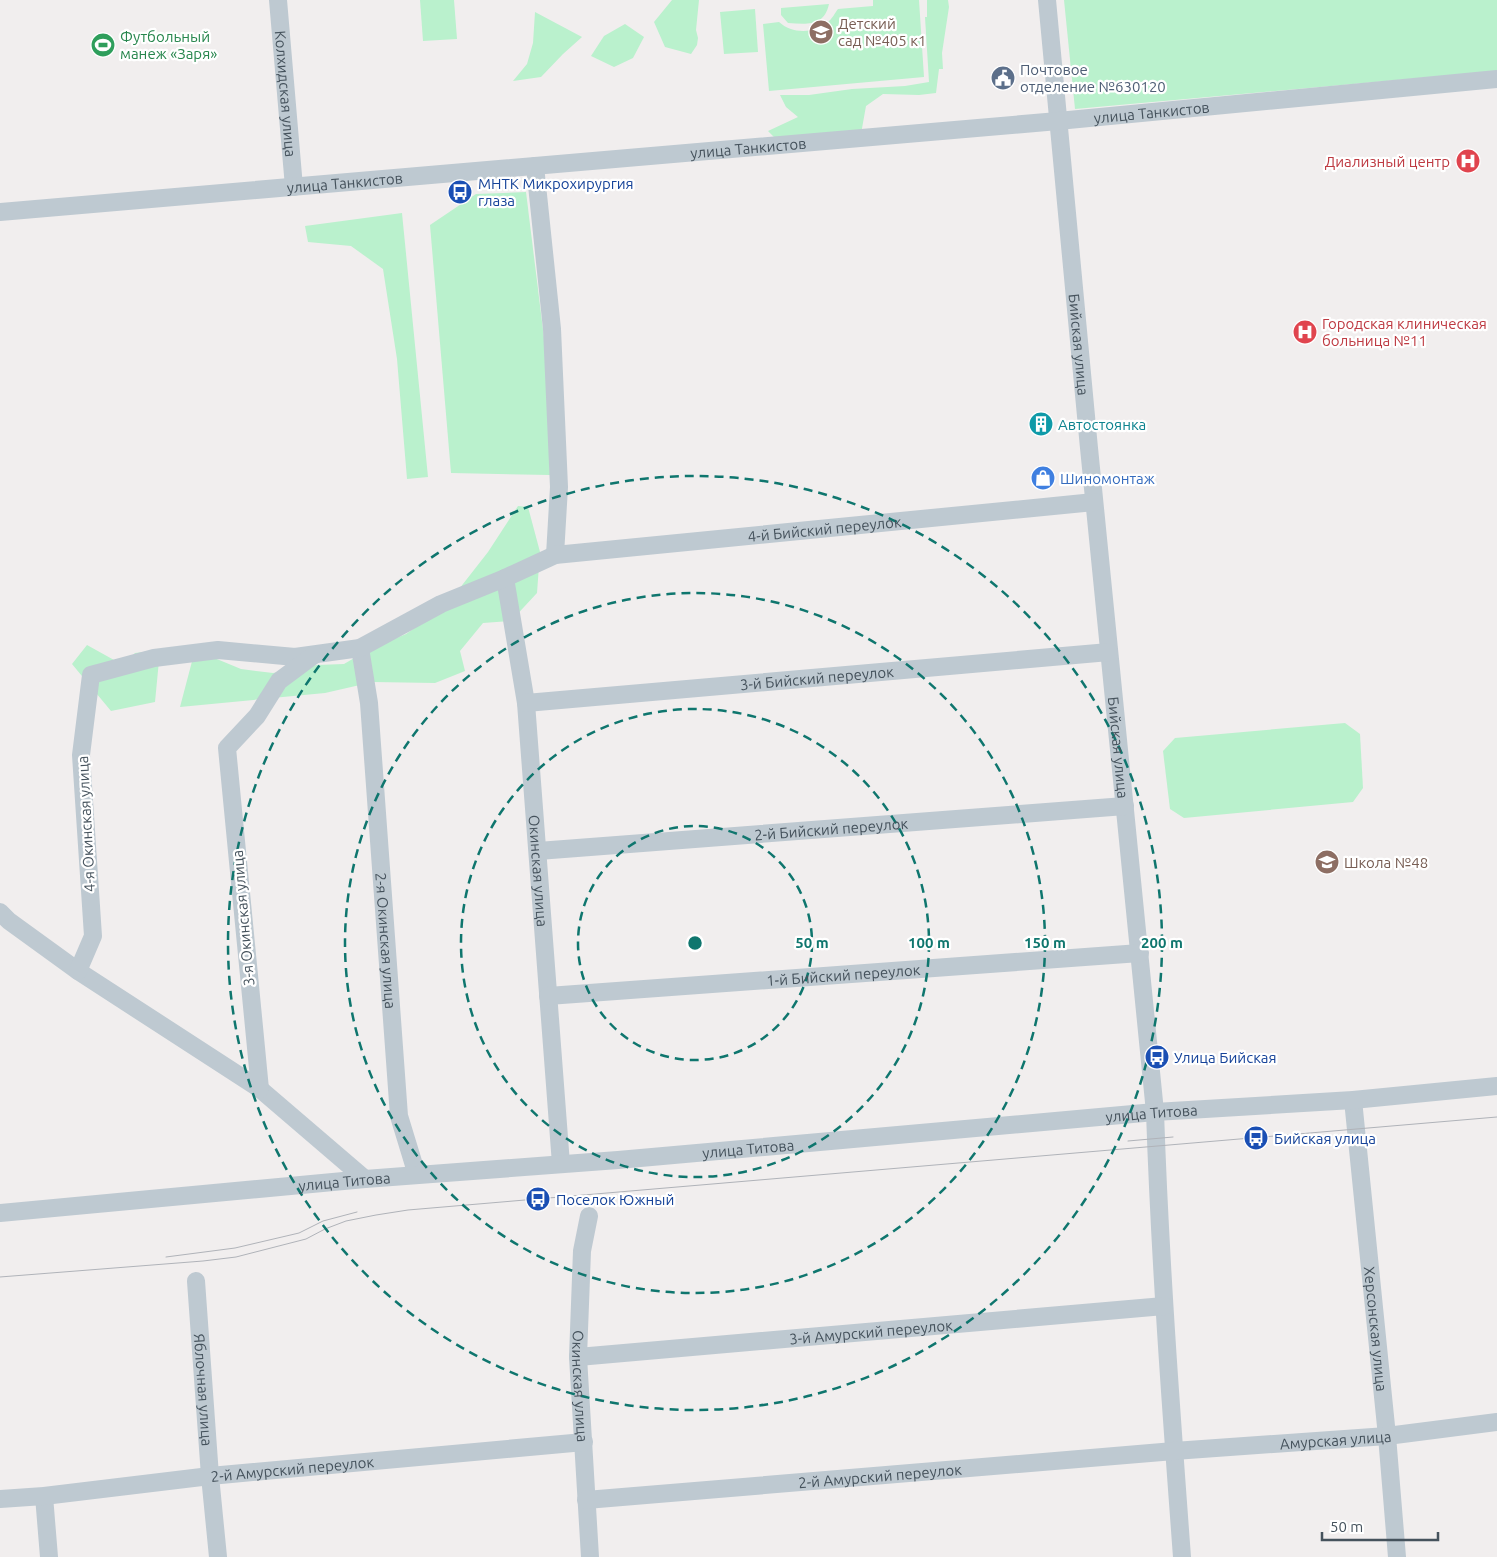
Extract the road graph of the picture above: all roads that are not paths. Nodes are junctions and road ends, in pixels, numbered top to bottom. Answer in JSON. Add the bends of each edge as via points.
{"nodes":[{"id":1,"x":278,"y":0,"type":"edge"},
{"id":2,"x":1047,"y":0,"type":"edge"},
{"id":3,"x":1497,"y":79,"type":"edge"},
{"id":4,"x":1058,"y":121,"type":"junction"},
{"id":5,"x":534,"y":166,"type":"junction"},
{"id":6,"x":294,"y":187,"type":"junction"},
{"id":7,"x":0,"y":212,"type":"edge"},
{"id":8,"x":1094,"y":502,"type":"junction"},
{"id":9,"x":555,"y":555,"type":"junction"},
{"id":10,"x":505,"y":578,"type":"junction"},
{"id":11,"x":360,"y":648,"type":"junction"},
{"id":12,"x":1109,"y":652,"type":"junction"},
{"id":13,"x":314,"y":655,"type":"junction"},
{"id":14,"x":91,"y":675,"type":"joint"},
{"id":15,"x":526,"y":704,"type":"junction"},
{"id":16,"x":1125,"y":806,"type":"junction"},
{"id":17,"x":538,"y":851,"type":"junction"},
{"id":18,"x":0,"y":912,"type":"edge"},
{"id":19,"x":1140,"y":953,"type":"junction"},
{"id":20,"x":78,"y":971,"type":"junction"},
{"id":21,"x":548,"y":996,"type":"junction"},
{"id":22,"x":1497,"y":1086,"type":"edge"},
{"id":23,"x":260,"y":1089,"type":"junction"},
{"id":24,"x":1353,"y":1100,"type":"junction"},
{"id":25,"x":1155,"y":1112,"type":"junction"},
{"id":26,"x":561,"y":1164,"type":"junction"},
{"id":27,"x":417,"y":1175,"type":"junction"},
{"id":28,"x":365,"y":1179,"type":"junction"},
{"id":29,"x":0,"y":1213,"type":"edge"},
{"id":30,"x":589,"y":1216,"type":"dead end"},
{"id":31,"x":196,"y":1281,"type":"dead end"},
{"id":32,"x":1164,"y":1306,"type":"junction"},
{"id":33,"x":578,"y":1356,"type":"junction"},
{"id":34,"x":1497,"y":1422,"type":"edge"},
{"id":35,"x":1387,"y":1436,"type":"junction"},
{"id":36,"x":584,"y":1442,"type":"junction"},
{"id":37,"x":1174,"y":1451,"type":"junction"},
{"id":38,"x":210,"y":1476,"type":"junction"},
{"id":39,"x":44,"y":1496,"type":"junction"},
{"id":40,"x":0,"y":1499,"type":"edge"},
{"id":41,"x":586,"y":1500,"type":"junction"},
{"id":42,"x":49,"y":1557,"type":"edge"},
{"id":43,"x":218,"y":1557,"type":"edge"},
{"id":44,"x":590,"y":1557,"type":"edge"},
{"id":45,"x":1182,"y":1557,"type":"edge"},
{"id":46,"x":1397,"y":1557,"type":"edge"}],
"edges":[{"from":1,"to":6,"type":"street","name":"Колхидская улица"},
{"from":2,"to":4,"type":"street","name":"Бийская улица"},
{"from":3,"to":4,"type":"street","name":"улица Танкистов"},
{"from":4,"to":5,"type":"street","name":"улица Танкистов"},
{"from":4,"to":8,"type":"street","name":"Бийская улица"},
{"from":5,"to":6,"type":"street","name":"улица Танкистов"},
{"from":5,"to":9,"type":"street","via":[[552,329],[559,487]]},
{"from":6,"to":7,"type":"street","name":"улица Танкистов"},
{"from":8,"to":9,"type":"street","name":"4-й Бийский переулок"},
{"from":8,"to":12,"type":"street","name":"Бийская улица"},
{"from":9,"to":10,"type":"street","name":"4-й Бийский переулок"},
{"from":10,"to":11,"type":"street","name":"4-й Бийский переулок","via":[[441,604]]},
{"from":10,"to":15,"type":"street","name":"Окинская улица"},
{"from":11,"to":13,"type":"street","name":"4-й Бийский переулок"},
{"from":11,"to":27,"type":"street","name":"2-я Окинская улица","via":[[368,703],[400,1116]]},
{"from":12,"to":15,"type":"street","name":"3-й Бийский переулок"},
{"from":12,"to":16,"type":"street","name":"Бийская улица"},
{"from":13,"to":14,"type":"street","name":"4-й Бийский переулок","via":[[295,657],[218,650],[154,658]]},
{"from":13,"to":23,"type":"street","name":"3-я Окинская улица","via":[[279,681],[257,716],[227,748]]},
{"from":14,"to":20,"type":"street","name":"4-я Окинская улица","via":[[81,755],[93,936]]},
{"from":15,"to":17,"type":"street","name":"Окинская улица"},
{"from":16,"to":17,"type":"street","name":"2-й Бийский переулок"},
{"from":16,"to":19,"type":"street","name":"Бийская улица"},
{"from":17,"to":21,"type":"street","name":"Окинская улица"},
{"from":18,"to":20,"type":"street"},
{"from":19,"to":21,"type":"street","name":"1-й Бийский переулок"},
{"from":19,"to":25,"type":"street","name":"Бийская улица"},
{"from":20,"to":23,"type":"street"},
{"from":21,"to":26,"type":"street","name":"Окинская улица"},
{"from":22,"to":24,"type":"street","name":"улица Титова"},
{"from":23,"to":28,"type":"street"},
{"from":24,"to":25,"type":"street","name":"улица Титова"},
{"from":24,"to":35,"type":"street","name":"Херсонская улица"},
{"from":25,"to":26,"type":"street","name":"улица Титова"},
{"from":25,"to":32,"type":"street","name":"Бийская улица"},
{"from":26,"to":27,"type":"street","name":"улица Титова"},
{"from":27,"to":28,"type":"street","name":"улица Титова"},
{"from":28,"to":29,"type":"street","name":"улица Титова"},
{"from":30,"to":33,"type":"street","name":"Окинская улица","via":[[582,1251]]},
{"from":31,"to":38,"type":"street","name":"Яблочная улица"},
{"from":32,"to":33,"type":"street","name":"3-й Амурский переулок"},
{"from":32,"to":37,"type":"street","name":"Бийская улица"},
{"from":33,"to":36,"type":"street","name":"Окинская улица"},
{"from":34,"to":35,"type":"street","name":"Амурская улица"},
{"from":35,"to":37,"type":"street","name":"Амурская улица"},
{"from":35,"to":46,"type":"street","name":"Херсонская улица"},
{"from":36,"to":38,"type":"street","name":"2-й Амурский переулок"},
{"from":36,"to":41,"type":"street","name":"Окинская улица"},
{"from":37,"to":41,"type":"street","name":"2-й Амурский переулок"},
{"from":37,"to":45,"type":"street","name":"Бийская улица"},
{"from":38,"to":39,"type":"street","name":"2-й Амурский переулок"},
{"from":38,"to":43,"type":"street","name":"Яблочная улица"},
{"from":39,"to":40,"type":"street","name":"2-й Амурский переулок"},
{"from":39,"to":42,"type":"street"},
{"from":41,"to":44,"type":"street","name":"Окинская улица"}]}
